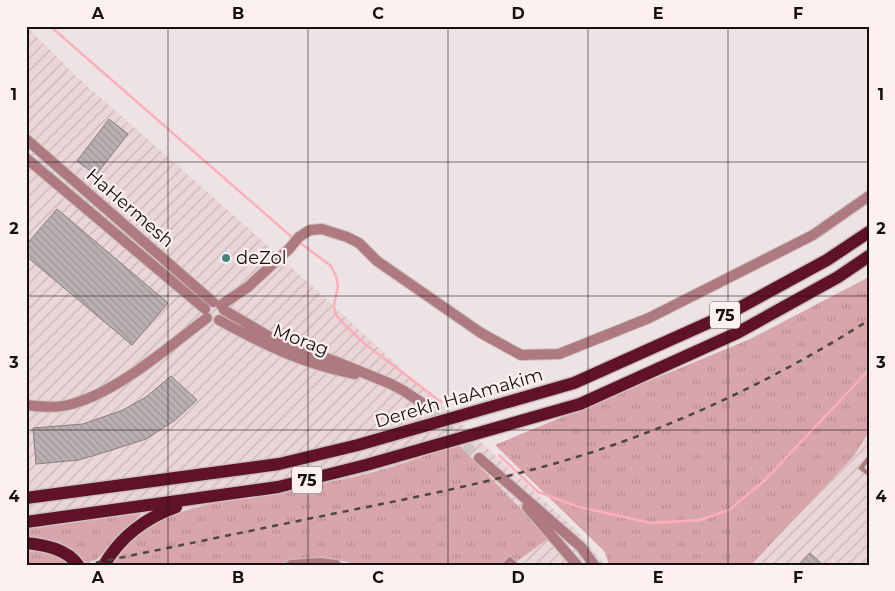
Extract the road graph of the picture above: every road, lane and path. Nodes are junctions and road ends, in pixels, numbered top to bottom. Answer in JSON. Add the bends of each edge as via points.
{"nodes":[{"id":1,"x":26,"y":139,"type":"edge"},
{"id":2,"x":26,"y":158,"type":"edge"},
{"id":3,"x":869,"y":196,"type":"edge"},
{"id":4,"x":869,"y":232,"type":"edge"},
{"id":5,"x":869,"y":256,"type":"edge"},
{"id":6,"x":215,"y":311,"type":"junction"},
{"id":7,"x":422,"y":404,"type":"tunnel mouth"},
{"id":8,"x":26,"y":405,"type":"edge"},
{"id":9,"x":479,"y":458,"type":"tunnel mouth"},
{"id":10,"x":869,"y":458,"type":"edge"},
{"id":11,"x":869,"y":474,"type":"edge"},
{"id":12,"x":513,"y":488,"type":"junction"},
{"id":13,"x":220,"y":496,"type":"junction"},
{"id":14,"x":26,"y":498,"type":"edge"},
{"id":15,"x":26,"y":522,"type":"edge"},
{"id":16,"x":26,"y":543,"type":"edge"},
{"id":17,"x":78,"y":565,"type":"edge"},
{"id":18,"x":104,"y":565,"type":"edge"},
{"id":19,"x":291,"y":565,"type":"edge"},
{"id":20,"x":336,"y":565,"type":"edge"},
{"id":21,"x":504,"y":565,"type":"edge"},
{"id":22,"x":516,"y":565,"type":"edge"},
{"id":23,"x":577,"y":565,"type":"edge"},
{"id":24,"x":594,"y":565,"type":"edge"}],
"edges":[{"from":1,"to":6,"type":"street","name":"HaHermesh"},
{"from":2,"to":6,"type":"street","name":"HaHermesh"},
{"from":3,"to":6,"type":"street","via":[[813,235],[649,318],[559,354],[521,355],[489,338],[377,261],[359,243],[322,229],[310,230],[299,237],[248,287]]},
{"from":4,"to":14,"type":"highway","name":"Derekh HaAmakim","number":"75","via":[[827,260],[728,314],[574,383],[358,445],[279,464]]},
{"from":5,"to":13,"type":"highway","number":"75","via":[[838,277],[737,333],[580,404],[356,468],[278,487]]},
{"from":6,"to":7,"type":"street","name":"Morag","via":[[274,340],[404,390]]},
{"from":6,"to":8,"type":"street","via":[[136,371],[102,391],[71,404]]},
{"from":9,"to":12,"type":"street"},
{"from":10,"to":11,"type":"lane","via":[[861,468]]},
{"from":12,"to":23,"type":"street"},
{"from":12,"to":24,"type":"street","via":[[580,547]]},
{"from":13,"to":15,"type":"highway","number":"75"},
{"from":13,"to":18,"type":"highway","via":[[187,503],[141,523],[129,532]]},
{"from":16,"to":17,"type":"highway","via":[[57,549]]},
{"from":19,"to":20,"type":"street"},
{"from":21,"to":22,"type":"lane","via":[[510,559]]}]}
